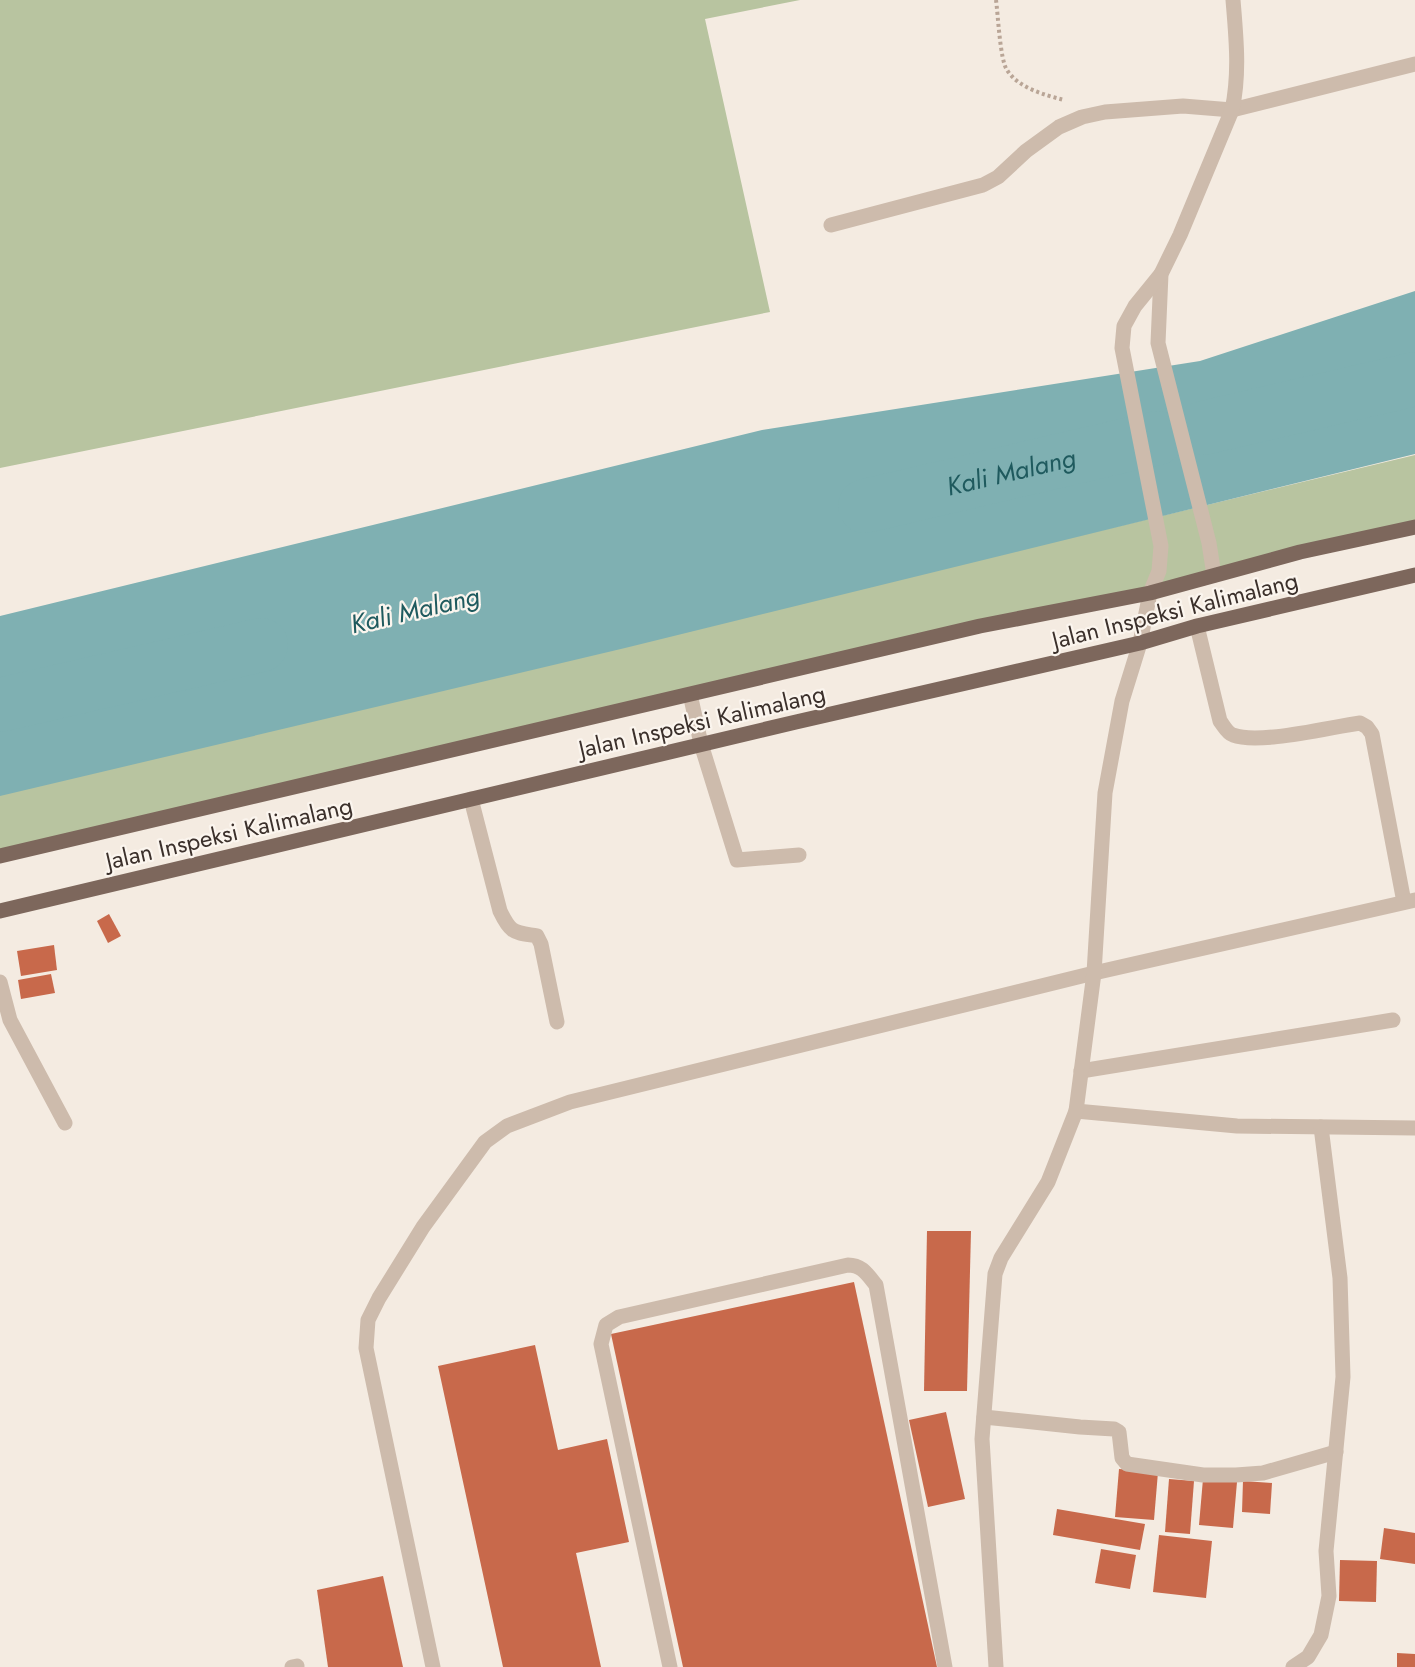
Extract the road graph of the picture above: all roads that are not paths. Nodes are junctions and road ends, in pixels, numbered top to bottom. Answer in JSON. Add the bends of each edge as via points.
{"nodes":[{"id":1,"x":1233,"y":0,"type":"edge"},
{"id":2,"x":1415,"y":64,"type":"edge"},
{"id":3,"x":1232,"y":110,"type":"junction"},
{"id":4,"x":831,"y":225,"type":"dead end"},
{"id":5,"x":1161,"y":274,"type":"junction"},
{"id":6,"x":1415,"y":526,"type":"edge"},
{"id":7,"x":1214,"y":575,"type":"junction"},
{"id":8,"x":1415,"y":575,"type":"edge"},
{"id":9,"x":1150,"y":593,"type":"junction"},
{"id":10,"x":1197,"y":627,"type":"junction"},
{"id":11,"x":1140,"y":643,"type":"junction"},
{"id":12,"x":690,"y":693,"type":"junction"},
{"id":13,"x":701,"y":744,"type":"junction"},
{"id":14,"x":471,"y":799,"type":"junction"},
{"id":15,"x":799,"y":855,"type":"dead end"},
{"id":16,"x":0,"y":856,"type":"edge"},
{"id":17,"x":1409,"y":901,"type":"edge"},
{"id":18,"x":0,"y":911,"type":"edge"},
{"id":19,"x":1094,"y":973,"type":"junction"},
{"id":20,"x":0,"y":982,"type":"edge"},
{"id":21,"x":1393,"y":1020,"type":"dead end"},
{"id":22,"x":557,"y":1022,"type":"dead end"},
{"id":23,"x":1081,"y":1071,"type":"junction"},
{"id":24,"x":1076,"y":1111,"type":"junction"},
{"id":25,"x":65,"y":1123,"type":"dead end"},
{"id":26,"x":1321,"y":1127,"type":"junction"},
{"id":27,"x":1415,"y":1128,"type":"edge"},
{"id":28,"x":984,"y":1417,"type":"junction"},
{"id":29,"x":1336,"y":1452,"type":"junction"},
{"id":30,"x":433,"y":1667,"type":"edge"},
{"id":31,"x":670,"y":1667,"type":"edge"},
{"id":32,"x":945,"y":1667,"type":"edge"},
{"id":33,"x":996,"y":1667,"type":"edge"},
{"id":34,"x":1293,"y":1667,"type":"edge"}],
"edges":[{"from":1,"to":3,"type":"street","via":[[1236,90]]},
{"from":2,"to":3,"type":"street"},
{"from":3,"to":4,"type":"street","via":[[1183,106],[1082,117],[1059,127],[983,185]]},
{"from":3,"to":5,"type":"street"},
{"from":5,"to":7,"type":"street","via":[[1158,343]]},
{"from":5,"to":9,"type":"street","via":[[1124,326],[1122,348],[1161,546],[1159,571]]},
{"from":6,"to":7,"type":"main road","name":"Jalan Inspeksi Kalimalang"},
{"from":7,"to":9,"type":"main road","name":"Jalan Inspeksi Kalimalang"},
{"from":8,"to":10,"type":"main road","name":"Jalan Inspeksi Kalimalang"},
{"from":9,"to":11,"type":"street"},
{"from":9,"to":12,"type":"main road","name":"Jalan Inspeksi Kalimalang","via":[[980,626]]},
{"from":10,"to":11,"type":"main road","name":"Jalan Inspeksi Kalimalang"},
{"from":10,"to":17,"type":"street","via":[[1220,721],[1234,736],[1269,738],[1360,723],[1367,726]]},
{"from":11,"to":13,"type":"main road","name":"Jalan Inspeksi Kalimalang"},
{"from":11,"to":19,"type":"street","via":[[1122,701],[1105,793]]},
{"from":12,"to":13,"type":"street"},
{"from":12,"to":16,"type":"main road","name":"Jalan Inspeksi Kalimalang"},
{"from":13,"to":14,"type":"main road","name":"Jalan Inspeksi Kalimalang"},
{"from":13,"to":15,"type":"street","via":[[738,860]]},
{"from":14,"to":18,"type":"main road","name":"Jalan Inspeksi Kalimalang"},
{"from":14,"to":22,"type":"street","via":[[507,927],[537,936],[542,944]]},
{"from":17,"to":19,"type":"street"},
{"from":19,"to":23,"type":"street"},
{"from":19,"to":30,"type":"street","via":[[570,1102],[507,1126],[485,1142],[423,1227],[368,1320],[366,1348],[370,1371]]},
{"from":20,"to":25,"type":"street","via":[[10,1020]]},
{"from":21,"to":23,"type":"street"},
{"from":23,"to":24,"type":"street"},
{"from":24,"to":26,"type":"street","via":[[1237,1126]]},
{"from":24,"to":28,"type":"street","via":[[1048,1182],[995,1274]]},
{"from":26,"to":27,"type":"street"},
{"from":26,"to":29,"type":"street","via":[[1340,1278],[1343,1377]]},
{"from":28,"to":29,"type":"street","via":[[1114,1429],[1119,1432],[1122,1458],[1127,1464],[1203,1475],[1263,1473]]},
{"from":28,"to":33,"type":"street","via":[[982,1439]]},
{"from":29,"to":34,"type":"street","via":[[1326,1551],[1329,1596],[1321,1635],[1308,1657]]},
{"from":31,"to":32,"type":"street","via":[[601,1344],[606,1325],[619,1317],[848,1265],[856,1265],[876,1285]]}]}
